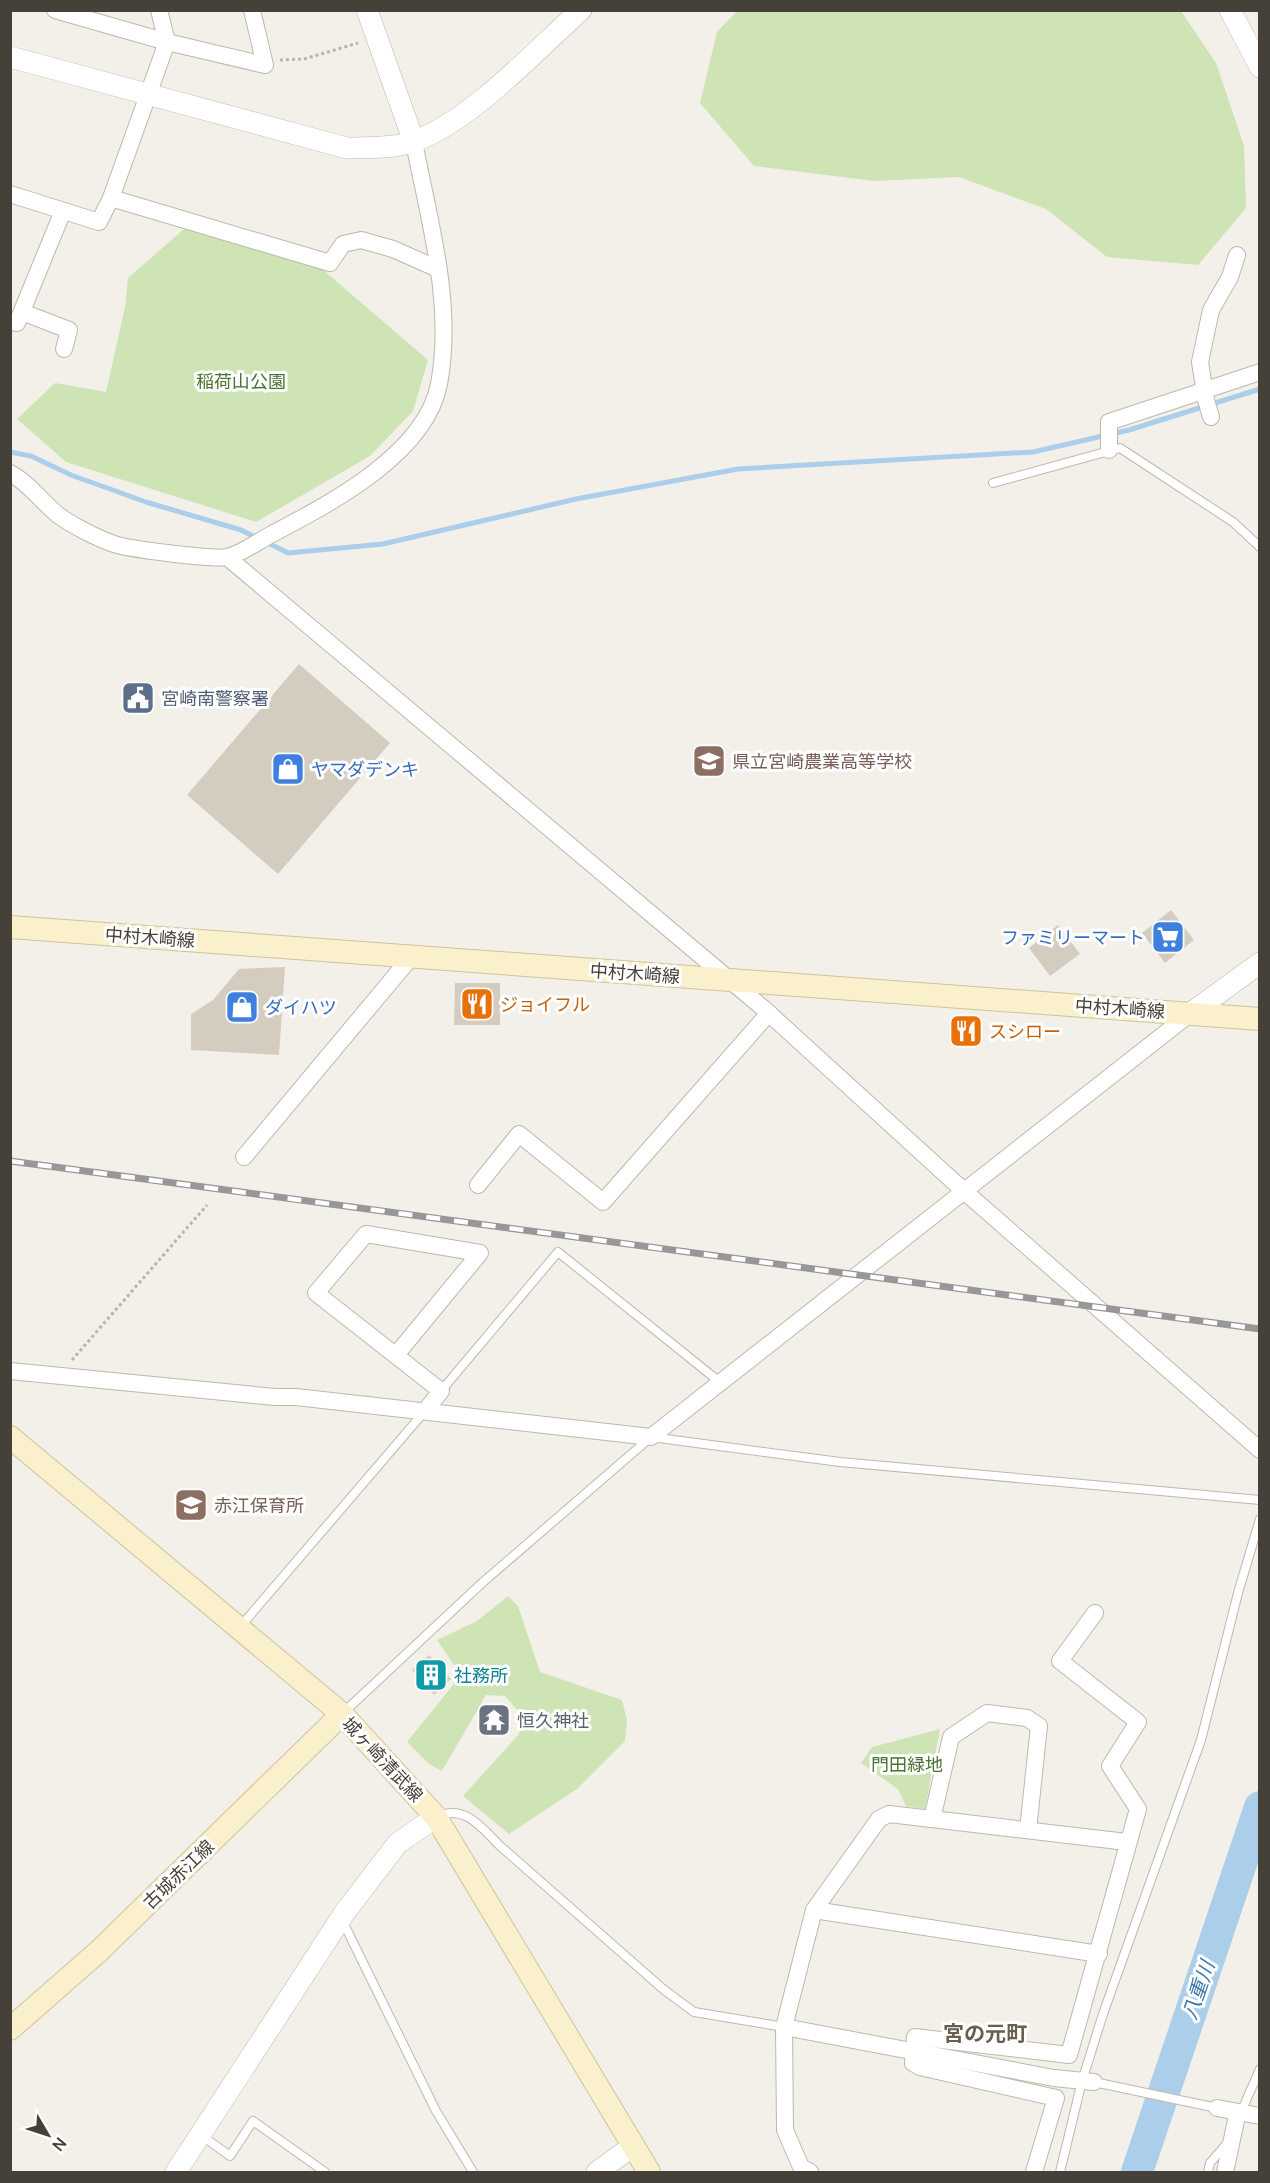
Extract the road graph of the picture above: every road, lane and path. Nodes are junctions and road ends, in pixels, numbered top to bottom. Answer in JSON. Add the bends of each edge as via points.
{"nodes":[{"id":1,"x":55,"y":10,"type":"edge"},
{"id":2,"x":159,"y":10,"type":"edge"},
{"id":3,"x":252,"y":10,"type":"edge"},
{"id":4,"x":367,"y":10,"type":"edge"},
{"id":5,"x":1230,"y":10,"type":"edge"},
{"id":6,"x":581,"y":11,"type":"edge"},
{"id":7,"x":74,"y":13,"type":"edge"},
{"id":8,"x":376,"y":35,"type":"junction"},
{"id":9,"x":166,"y":42,"type":"junction"},
{"id":10,"x":10,"y":57,"type":"edge"},
{"id":11,"x":264,"y":61,"type":"junction"},
{"id":12,"x":1260,"y":67,"type":"edge"},
{"id":13,"x":148,"y":94,"type":"junction"},
{"id":14,"x":414,"y":142,"type":"junction"},
{"id":15,"x":10,"y":194,"type":"edge"},
{"id":16,"x":111,"y":198,"type":"junction"},
{"id":17,"x":63,"y":211,"type":"junction"},
{"id":18,"x":1236,"y":255,"type":"dead end"},
{"id":19,"x":438,"y":269,"type":"junction"},
{"id":20,"x":16,"y":317,"type":"edge"},
{"id":21,"x":64,"y":349,"type":"dead end"},
{"id":22,"x":1260,"y":372,"type":"edge"},
{"id":23,"x":1205,"y":394,"type":"junction"},
{"id":24,"x":1211,"y":417,"type":"dead end"},
{"id":25,"x":1109,"y":450,"type":"junction"},
{"id":26,"x":10,"y":473,"type":"edge"},
{"id":27,"x":993,"y":483,"type":"dead end"},
{"id":28,"x":1260,"y":547,"type":"edge"},
{"id":29,"x":227,"y":557,"type":"junction"},
{"id":30,"x":10,"y":927,"type":"edge"},
{"id":31,"x":412,"y":956,"type":"junction"},
{"id":32,"x":1260,"y":963,"type":"edge"},
{"id":33,"x":730,"y":980,"type":"junction"},
{"id":34,"x":769,"y":1013,"type":"junction"},
{"id":35,"x":1191,"y":1014,"type":"junction"},
{"id":36,"x":1260,"y":1019,"type":"edge"},
{"id":37,"x":243,"y":1157,"type":"dead end"},
{"id":38,"x":478,"y":1185,"type":"dead end"},
{"id":39,"x":964,"y":1191,"type":"junction"},
{"id":40,"x":207,"y":1205,"type":"dead end"},
{"id":41,"x":396,"y":1355,"type":"junction"},
{"id":42,"x":10,"y":1371,"type":"edge"},
{"id":43,"x":58,"y":1375,"type":"junction"},
{"id":44,"x":722,"y":1383,"type":"junction"},
{"id":45,"x":441,"y":1391,"type":"junction"},
{"id":46,"x":425,"y":1411,"type":"junction"},
{"id":47,"x":10,"y":1437,"type":"edge"},
{"id":48,"x":651,"y":1437,"type":"junction"},
{"id":49,"x":1260,"y":1450,"type":"edge"},
{"id":50,"x":1260,"y":1500,"type":"edge"},
{"id":51,"x":1260,"y":1519,"type":"edge"},
{"id":52,"x":1095,"y":1613,"type":"dead end"},
{"id":53,"x":239,"y":1628,"type":"junction"},
{"id":54,"x":342,"y":1714,"type":"junction"},
{"id":55,"x":436,"y":1817,"type":"junction"},
{"id":56,"x":932,"y":1819,"type":"junction"},
{"id":57,"x":1028,"y":1830,"type":"junction"},
{"id":58,"x":1127,"y":1842,"type":"junction"},
{"id":59,"x":814,"y":1911,"type":"junction"},
{"id":60,"x":341,"y":1918,"type":"junction"},
{"id":61,"x":1099,"y":1954,"type":"junction"},
{"id":62,"x":784,"y":2027,"type":"junction"},
{"id":63,"x":10,"y":2030,"type":"edge"},
{"id":64,"x":913,"y":2052,"type":"junction"},
{"id":65,"x":1260,"y":2069,"type":"edge"},
{"id":66,"x":1088,"y":2082,"type":"junction"},
{"id":67,"x":1217,"y":2108,"type":"joint"},
{"id":68,"x":1241,"y":2112,"type":"junction"},
{"id":69,"x":1260,"y":2116,"type":"edge"},
{"id":70,"x":201,"y":2135,"type":"junction"},
{"id":71,"x":1233,"y":2136,"type":"junction"},
{"id":72,"x":633,"y":2146,"type":"junction"},
{"id":73,"x":176,"y":2172,"type":"edge"},
{"id":74,"x":325,"y":2172,"type":"edge"},
{"id":75,"x":473,"y":2172,"type":"edge"},
{"id":76,"x":597,"y":2172,"type":"edge"},
{"id":77,"x":649,"y":2172,"type":"edge"},
{"id":78,"x":810,"y":2172,"type":"edge"},
{"id":79,"x":1034,"y":2172,"type":"edge"},
{"id":80,"x":1060,"y":2172,"type":"edge"},
{"id":81,"x":1208,"y":2172,"type":"edge"},
{"id":82,"x":1225,"y":2172,"type":"edge"}],
"edges":[{"from":1,"to":7,"type":"street"},
{"from":2,"to":9,"type":"street"},
{"from":3,"to":11,"type":"street"},
{"from":4,"to":8,"type":"street"},
{"from":5,"to":12,"type":"street"},
{"from":6,"to":14,"type":"street","via":[[454,123]]},
{"from":7,"to":9,"type":"street"},
{"from":8,"to":11,"type":"path","via":[[339,51],[304,59]]},
{"from":8,"to":14,"type":"street"},
{"from":9,"to":11,"type":"street","via":[[265,65]]},
{"from":9,"to":13,"type":"street"},
{"from":10,"to":13,"type":"street"},
{"from":13,"to":14,"type":"street","via":[[347,148]]},
{"from":13,"to":16,"type":"street"},
{"from":14,"to":19,"type":"street"},
{"from":15,"to":17,"type":"street"},
{"from":16,"to":17,"type":"street","via":[[99,222]]},
{"from":16,"to":19,"type":"street","via":[[330,263],[343,244],[361,240]]},
{"from":17,"to":20,"type":"street"},
{"from":18,"to":23,"type":"street","via":[[1230,277],[1211,310],[1200,362]]},
{"from":19,"to":29,"type":"street","via":[[445,339],[438,387],[428,415],[358,487]]},
{"from":20,"to":21,"type":"street","via":[[69,330]]},
{"from":22,"to":23,"type":"street"},
{"from":23,"to":24,"type":"street"},
{"from":23,"to":25,"type":"street","via":[[1109,422]]},
{"from":25,"to":27,"type":"lane"},
{"from":25,"to":28,"type":"lane","via":[[1120,448],[1133,454],[1233,522]]},
{"from":26,"to":29,"type":"street","via":[[25,481],[58,515],[115,544]]},
{"from":29,"to":33,"type":"street"},
{"from":30,"to":31,"type":"main road","name":"中村木崎線"},
{"from":31,"to":33,"type":"main road","name":"中村木崎線"},
{"from":31,"to":37,"type":"street"},
{"from":32,"to":35,"type":"street"},
{"from":33,"to":34,"type":"street"},
{"from":33,"to":35,"type":"main road","name":"中村木崎線"},
{"from":34,"to":38,"type":"street","via":[[603,1202],[519,1134]]},
{"from":34,"to":39,"type":"street"},
{"from":35,"to":36,"type":"main road","name":"中村木崎線"},
{"from":35,"to":39,"type":"street"},
{"from":39,"to":44,"type":"street"},
{"from":39,"to":49,"type":"street"},
{"from":40,"to":43,"type":"path"},
{"from":41,"to":41,"type":"street","via":[[316,1293],[366,1234],[480,1252]]},
{"from":41,"to":45,"type":"street"},
{"from":42,"to":43,"type":"street"},
{"from":43,"to":46,"type":"street"},
{"from":44,"to":45,"type":"lane","via":[[558,1252]]},
{"from":44,"to":48,"type":"street"},
{"from":45,"to":46,"type":"street"},
{"from":46,"to":48,"type":"street"},
{"from":46,"to":53,"type":"lane"},
{"from":47,"to":53,"type":"main road","name":"城ヶ崎清武線"},
{"from":48,"to":50,"type":"lane","via":[[840,1462]]},
{"from":48,"to":54,"type":"lane","via":[[482,1583]]},
{"from":51,"to":66,"type":"lane","via":[[1201,1740]]},
{"from":52,"to":58,"type":"street","via":[[1060,1661],[1138,1722],[1110,1766],[1138,1809]]},
{"from":53,"to":54,"type":"main road","name":"城ヶ崎清武線"},
{"from":54,"to":55,"type":"main road","name":"城ヶ崎清武線"},
{"from":54,"to":63,"type":"main road","name":"古城赤江線","via":[[98,1952]]},
{"from":55,"to":60,"type":"street","via":[[398,1843]]},
{"from":55,"to":62,"type":"lane","via":[[456,1812],[474,1820],[663,1989],[694,2012]]},
{"from":55,"to":72,"type":"main road","name":"城ヶ崎清武線"},
{"from":56,"to":57,"type":"street"},
{"from":56,"to":57,"type":"street","via":[[951,1737],[987,1713],[1028,1718],[1039,1726]]},
{"from":56,"to":59,"type":"street","via":[[889,1814],[879,1819]]},
{"from":57,"to":58,"type":"street"},
{"from":58,"to":61,"type":"street"},
{"from":59,"to":61,"type":"street"},
{"from":59,"to":62,"type":"street"},
{"from":60,"to":70,"type":"street"},
{"from":60,"to":75,"type":"lane","via":[[436,2111]]},
{"from":61,"to":64,"type":"street","via":[[1069,2055],[915,2037]]},
{"from":62,"to":64,"type":"street"},
{"from":62,"to":78,"type":"street","via":[[785,2130],[801,2167]]},
{"from":64,"to":66,"type":"street"},
{"from":64,"to":79,"type":"street","via":[[913,2063],[920,2067],[1056,2098]]},
{"from":65,"to":68,"type":"lane"},
{"from":66,"to":67,"type":"lane"},
{"from":66,"to":80,"type":"lane"},
{"from":67,"to":68,"type":"street"},
{"from":68,"to":69,"type":"street"},
{"from":68,"to":71,"type":"street"},
{"from":70,"to":73,"type":"street"},
{"from":70,"to":74,"type":"lane","via":[[230,2156],[253,2121]]},
{"from":71,"to":81,"type":"lane","via":[[1210,2163]]},
{"from":71,"to":82,"type":"street"},
{"from":72,"to":76,"type":"street"},
{"from":72,"to":77,"type":"main road","name":"城ヶ崎清武線"}]}
